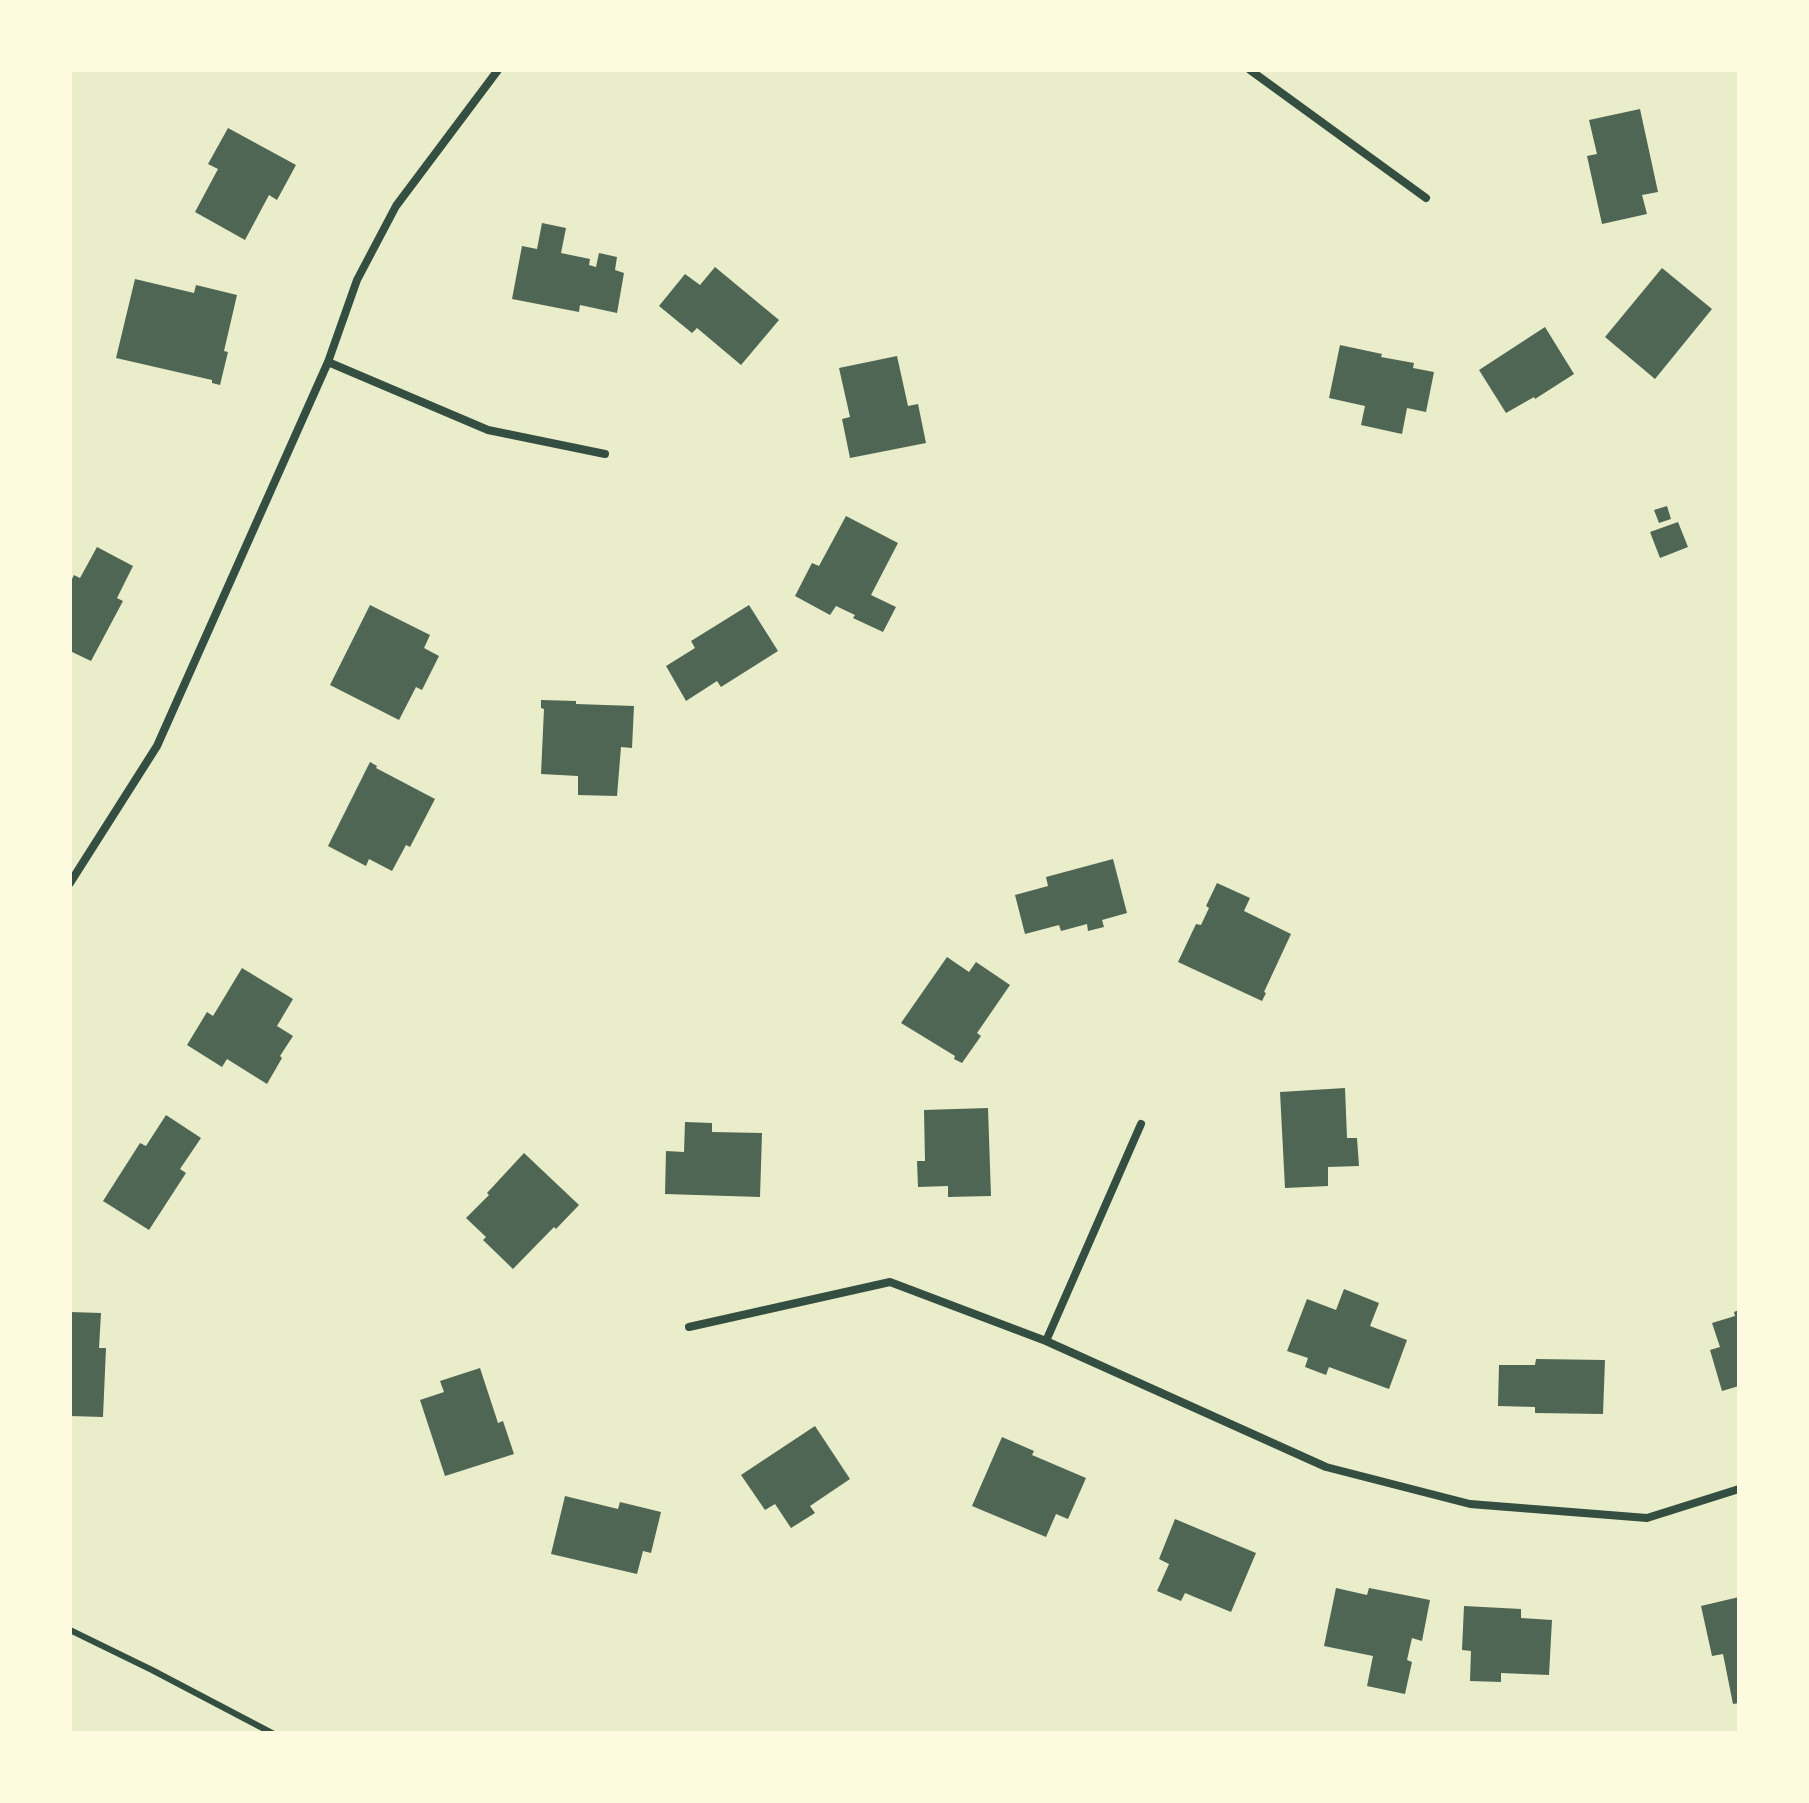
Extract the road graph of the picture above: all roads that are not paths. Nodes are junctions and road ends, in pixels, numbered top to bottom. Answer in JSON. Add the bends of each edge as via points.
{"nodes":[{"id":1,"x":498,"y":70,"type":"edge"},
{"id":2,"x":1250,"y":70,"type":"edge"},
{"id":3,"x":1426,"y":198,"type":"dead end"},
{"id":4,"x":328,"y":362,"type":"junction"},
{"id":5,"x":605,"y":454,"type":"dead end"},
{"id":6,"x":70,"y":883,"type":"edge"},
{"id":7,"x":1141,"y":1124,"type":"dead end"},
{"id":8,"x":689,"y":1327,"type":"dead end"},
{"id":9,"x":1046,"y":1341,"type":"junction"},
{"id":10,"x":1739,"y":1489,"type":"edge"},
{"id":11,"x":70,"y":1630,"type":"edge"},
{"id":12,"x":272,"y":1733,"type":"edge"}],
"edges":[{"from":1,"to":4,"type":"street","via":[[396,206],[357,280]]},
{"from":2,"to":3,"type":"street"},
{"from":4,"to":5,"type":"street","via":[[488,430]]},
{"from":4,"to":6,"type":"street","via":[[157,746]]},
{"from":7,"to":9,"type":"street"},
{"from":8,"to":9,"type":"street","via":[[890,1282]]},
{"from":9,"to":10,"type":"street","via":[[1326,1467],[1470,1504],[1647,1518]]},
{"from":11,"to":12,"type":"lane"}]}
